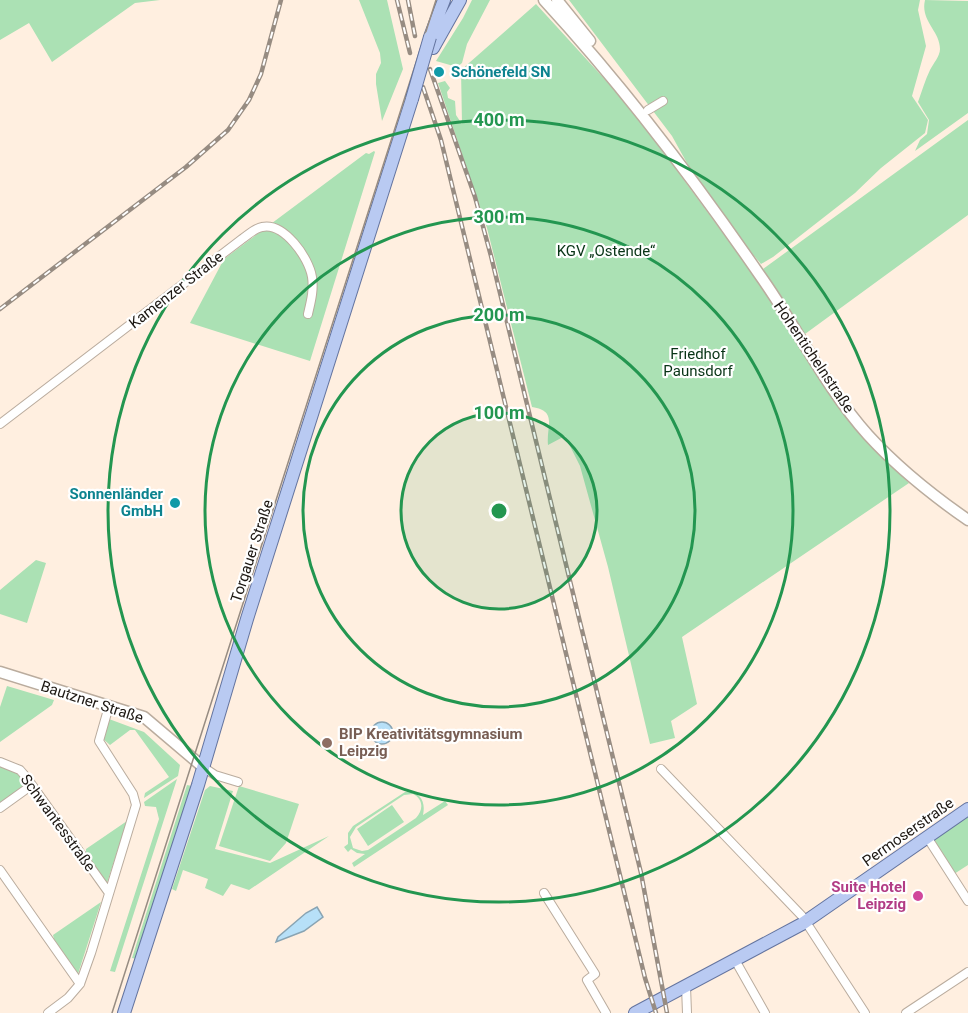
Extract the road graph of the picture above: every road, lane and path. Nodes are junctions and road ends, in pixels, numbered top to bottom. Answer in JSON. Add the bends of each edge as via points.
{"nodes":[{"id":1,"x":444,"y":0,"type":"edge"},
{"id":2,"x":460,"y":0,"type":"edge"},
{"id":3,"x":544,"y":0,"type":"edge"},
{"id":4,"x":557,"y":0,"type":"edge"},
{"id":5,"x":432,"y":42,"type":"junction"},
{"id":6,"x":663,"y":101,"type":"dead end"},
{"id":7,"x":648,"y":110,"type":"junction"},
{"id":8,"x":686,"y":171,"type":"junction"},
{"id":9,"x":308,"y":314,"type":"dead end"},
{"id":10,"x":0,"y":424,"type":"edge"},
{"id":11,"x":968,"y":520,"type":"edge"},
{"id":12,"x":0,"y":673,"type":"edge"},
{"id":13,"x":109,"y":706,"type":"junction"},
{"id":14,"x":0,"y":762,"type":"edge"},
{"id":15,"x":203,"y":767,"type":"junction"},
{"id":16,"x":661,"y":769,"type":"dead end"},
{"id":17,"x":238,"y":782,"type":"dead end"},
{"id":18,"x":32,"y":785,"type":"junction"},
{"id":19,"x":0,"y":808,"type":"edge"},
{"id":20,"x":968,"y":808,"type":"edge"},
{"id":21,"x":927,"y":837,"type":"junction"},
{"id":22,"x":0,"y":870,"type":"edge"},
{"id":23,"x":109,"y":893,"type":"junction"},
{"id":24,"x":544,"y":893,"type":"dead end"},
{"id":25,"x":968,"y":901,"type":"edge"},
{"id":26,"x":805,"y":921,"type":"junction"},
{"id":27,"x":735,"y":960,"type":"junction"},
{"id":28,"x":968,"y":972,"type":"edge"},
{"id":29,"x":80,"y":984,"type":"junction"},
{"id":30,"x":686,"y":986,"type":"junction"},
{"id":31,"x":48,"y":1013,"type":"edge"},
{"id":32,"x":124,"y":1013,"type":"edge"},
{"id":33,"x":606,"y":1013,"type":"edge"},
{"id":34,"x":635,"y":1013,"type":"edge"},
{"id":35,"x":687,"y":1013,"type":"edge"},
{"id":36,"x":765,"y":1013,"type":"edge"},
{"id":37,"x":865,"y":1013,"type":"edge"},
{"id":38,"x":906,"y":1013,"type":"edge"}],
"edges":[{"from":1,"to":5,"type":"main road","name":"Torgauer Straße"},
{"from":2,"to":5,"type":"main road","name":"Torgauer Straße"},
{"from":3,"to":8,"type":"main road","name":"Hohentichelnstraße","via":[[632,101]]},
{"from":4,"to":7,"type":"main road","name":"Hohentichelnstraße"},
{"from":5,"to":15,"type":"main road","name":"Torgauer Straße","bridge":true,"via":[[246,618]]},
{"from":6,"to":7,"type":"street"},
{"from":7,"to":8,"type":"main road","name":"Hohentichelnstraße","via":[[678,152]]},
{"from":8,"to":11,"type":"main road","name":"Hohentichelnstraße","via":[[867,434],[905,472]]},
{"from":9,"to":10,"type":"street","name":"Kamenzer Straße","via":[[313,292],[308,262],[286,235],[269,226],[261,227]]},
{"from":12,"to":13,"type":"main road","name":"Bautzner Straße"},
{"from":13,"to":15,"type":"main road","name":"Bautzner Straße","via":[[149,720]]},
{"from":13,"to":23,"type":"street","name":"Schwantesstraße","via":[[99,741],[134,794],[136,805]]},
{"from":14,"to":18,"type":"street","name":"Schwantesstraße","via":[[20,770]]},
{"from":15,"to":17,"type":"street","name":"Bautzner Straße"},
{"from":15,"to":32,"type":"main road","name":"Torgauer Straße"},
{"from":16,"to":26,"type":"street"},
{"from":18,"to":19,"type":"street"},
{"from":18,"to":23,"type":"street","name":"Schwantesstraße"},
{"from":20,"to":21,"type":"main road","name":"Permoserstraße"},
{"from":21,"to":25,"type":"street"},
{"from":21,"to":26,"type":"main road","name":"Permoserstraße"},
{"from":22,"to":29,"type":"street"},
{"from":23,"to":29,"type":"street","name":"Schwantesstraße"},
{"from":24,"to":33,"type":"street","via":[[596,974],[587,980]]},
{"from":26,"to":27,"type":"main road","name":"Permoserstraße"},
{"from":26,"to":37,"type":"street"},
{"from":27,"to":30,"type":"main road","name":"Permoserstraße"},
{"from":27,"to":36,"type":"street"},
{"from":28,"to":38,"type":"street"},
{"from":29,"to":31,"type":"street","name":"Schwantesstraße"},
{"from":30,"to":34,"type":"main road","name":"Permoserstraße"},
{"from":30,"to":35,"type":"street"}]}
